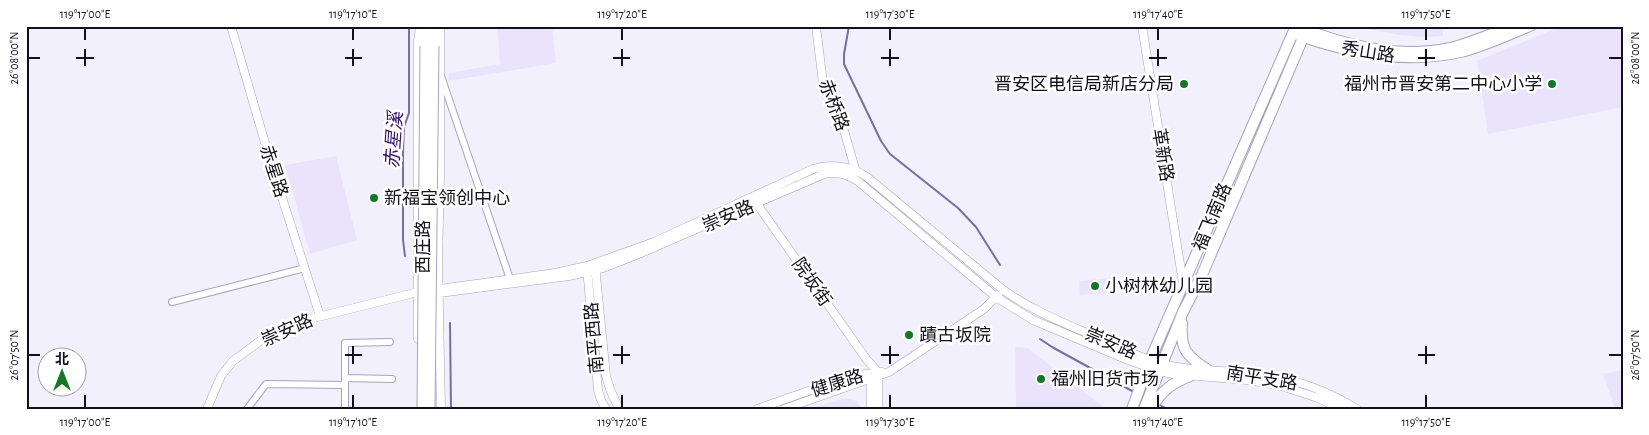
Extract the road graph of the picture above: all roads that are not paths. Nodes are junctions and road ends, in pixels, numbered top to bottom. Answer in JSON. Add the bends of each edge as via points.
{"nodes":[{"id":1,"x":231,"y":26,"type":"edge"},
{"id":2,"x":420,"y":26,"type":"edge"},
{"id":3,"x":425,"y":26,"type":"edge"},
{"id":4,"x":433,"y":26,"type":"edge"},
{"id":5,"x":440,"y":26,"type":"edge"},
{"id":6,"x":816,"y":26,"type":"edge"},
{"id":7,"x":1142,"y":26,"type":"edge"},
{"id":8,"x":1510,"y":26,"type":"edge"},
{"id":9,"x":1531,"y":26,"type":"edge"},
{"id":10,"x":1300,"y":30,"type":"edge"},
{"id":11,"x":429,"y":46,"type":"junction"},
{"id":12,"x":440,"y":72,"type":"junction"},
{"id":13,"x":856,"y":170,"type":"junction"},
{"id":14,"x":859,"y":182,"type":"junction"},
{"id":15,"x":757,"y":204,"type":"junction"},
{"id":16,"x":305,"y":268,"type":"junction"},
{"id":17,"x":591,"y":268,"type":"junction"},
{"id":18,"x":510,"y":279,"type":"junction"},
{"id":19,"x":1184,"y":283,"type":"junction"},
{"id":20,"x":1002,"y":290,"type":"junction"},
{"id":21,"x":439,"y":291,"type":"junction"},
{"id":22,"x":418,"y":294,"type":"junction"},
{"id":23,"x":996,"y":297,"type":"junction"},
{"id":24,"x":172,"y":302,"type":"dead end"},
{"id":25,"x":1183,"y":312,"type":"junction"},
{"id":26,"x":320,"y":316,"type":"junction"},
{"id":27,"x":390,"y":342,"type":"dead end"},
{"id":28,"x":867,"y":360,"type":"junction"},
{"id":29,"x":1148,"y":363,"type":"junction"},
{"id":30,"x":1161,"y":367,"type":"junction"},
{"id":31,"x":1208,"y":370,"type":"junction"},
{"id":32,"x":879,"y":374,"type":"junction"},
{"id":33,"x":870,"y":376,"type":"junction"},
{"id":34,"x":1190,"y":376,"type":"junction"},
{"id":35,"x":392,"y":379,"type":"dead end"},
{"id":36,"x":345,"y":382,"type":"junction"},
{"id":37,"x":207,"y":409,"type":"edge"},
{"id":38,"x":246,"y":409,"type":"edge"},
{"id":39,"x":345,"y":409,"type":"edge"},
{"id":40,"x":421,"y":409,"type":"edge"},
{"id":41,"x":430,"y":409,"type":"edge"},
{"id":42,"x":440,"y":409,"type":"edge"},
{"id":43,"x":606,"y":409,"type":"edge"},
{"id":44,"x":619,"y":409,"type":"edge"},
{"id":45,"x":758,"y":409,"type":"edge"},
{"id":46,"x":784,"y":409,"type":"edge"},
{"id":47,"x":871,"y":409,"type":"edge"},
{"id":48,"x":878,"y":409,"type":"edge"},
{"id":49,"x":1132,"y":409,"type":"edge"},
{"id":50,"x":1144,"y":409,"type":"edge"},
{"id":51,"x":1152,"y":409,"type":"edge"},
{"id":52,"x":1342,"y":409,"type":"edge"},
{"id":53,"x":1358,"y":409,"type":"edge"}],
"edges":[{"from":1,"to":16,"type":"street","name":"赤星路"},
{"from":2,"to":22,"type":"street"},
{"from":3,"to":11,"type":"main road","name":"西庄路"},
{"from":4,"to":11,"type":"main road","name":"西庄路"},
{"from":5,"to":12,"type":"street"},
{"from":6,"to":13,"type":"street","name":"赤桥路","via":[[823,83],[843,127]]},
{"from":7,"to":19,"type":"street","name":"革新路"},
{"from":8,"to":10,"type":"main road","name":"秀山路","via":[[1458,46],[1418,51],[1363,45]]},
{"from":9,"to":10,"type":"main road","name":"秀山路","via":[[1465,51],[1421,58],[1356,52]]},
{"from":10,"to":19,"type":"main road","name":"福飞南路"},
{"from":10,"to":25,"type":"main road","name":"福飞南路","via":[[1202,275]]},
{"from":11,"to":40,"type":"main road","name":"西庄路","bridge":true},
{"from":11,"to":41,"type":"main road","bridge":true},
{"from":12,"to":18,"type":"street"},
{"from":12,"to":21,"type":"street"},
{"from":13,"to":14,"type":"street","name":"赤桥路"},
{"from":13,"to":17,"type":"street","name":"崇安路","via":[[837,165],[814,170]]},
{"from":13,"to":20,"type":"street","name":"崇安路"},
{"from":14,"to":15,"type":"street","name":"崇安路","via":[[844,174],[824,174]]},
{"from":14,"to":23,"type":"street","name":"崇安路"},
{"from":15,"to":17,"type":"street","name":"崇安路","via":[[641,253]]},
{"from":15,"to":28,"type":"street","name":"院坂街"},
{"from":16,"to":24,"type":"street"},
{"from":16,"to":26,"type":"street","name":"赤星路"},
{"from":17,"to":18,"type":"street","name":"崇安路"},
{"from":17,"to":21,"type":"street","name":"崇安路","via":[[569,276]]},
{"from":17,"to":43,"type":"street","name":"南平西路","via":[[598,390]]},
{"from":17,"to":44,"type":"street","name":"南平西路","via":[[606,376]]},
{"from":18,"to":21,"type":"street","name":"崇安路"},
{"from":19,"to":29,"type":"main road","name":"福飞南路"},
{"from":20,"to":23,"type":"street","name":"健康路"},
{"from":20,"to":29,"type":"street","name":"崇安路","via":[[1034,309]]},
{"from":21,"to":22,"type":"street","name":"崇安路"},
{"from":21,"to":42,"type":"street"},
{"from":22,"to":26,"type":"street","name":"崇安路"},
{"from":22,"to":40,"type":"street"},
{"from":23,"to":29,"type":"street","name":"崇安路","via":[[1042,324]]},
{"from":23,"to":32,"type":"street","name":"健康路","via":[[889,372]]},
{"from":25,"to":30,"type":"main road","name":"福飞南路"},
{"from":25,"to":31,"type":"main road","via":[[1181,334],[1185,351]]},
{"from":26,"to":37,"type":"street","name":"崇安路","via":[[266,339],[236,358],[221,376]]},
{"from":27,"to":36,"type":"street","via":[[345,343]]},
{"from":28,"to":32,"type":"street","name":"院坂街"},
{"from":28,"to":33,"type":"street"},
{"from":29,"to":30,"type":"street","name":"崇安路"},
{"from":29,"to":49,"type":"main road","name":"福飞南路"},
{"from":30,"to":31,"type":"street","name":"南平支路"},
{"from":30,"to":34,"type":"street","name":"南平支路"},
{"from":30,"to":50,"type":"main road","name":"福飞南路"},
{"from":31,"to":53,"type":"street","name":"南平支路","via":[[1266,375],[1299,382]]},
{"from":32,"to":33,"type":"street","name":"健康路"},
{"from":32,"to":48,"type":"street"},
{"from":33,"to":45,"type":"street","name":"健康路","via":[[851,376]]},
{"from":33,"to":46,"type":"street","name":"健康路"},
{"from":33,"to":47,"type":"street"},
{"from":34,"to":51,"type":"main road","via":[[1163,391]]},
{"from":34,"to":52,"type":"street","name":"南平支路","via":[[1278,385]]},
{"from":35,"to":36,"type":"street"},
{"from":36,"to":38,"type":"street","via":[[266,384]]},
{"from":36,"to":39,"type":"street"}]}
